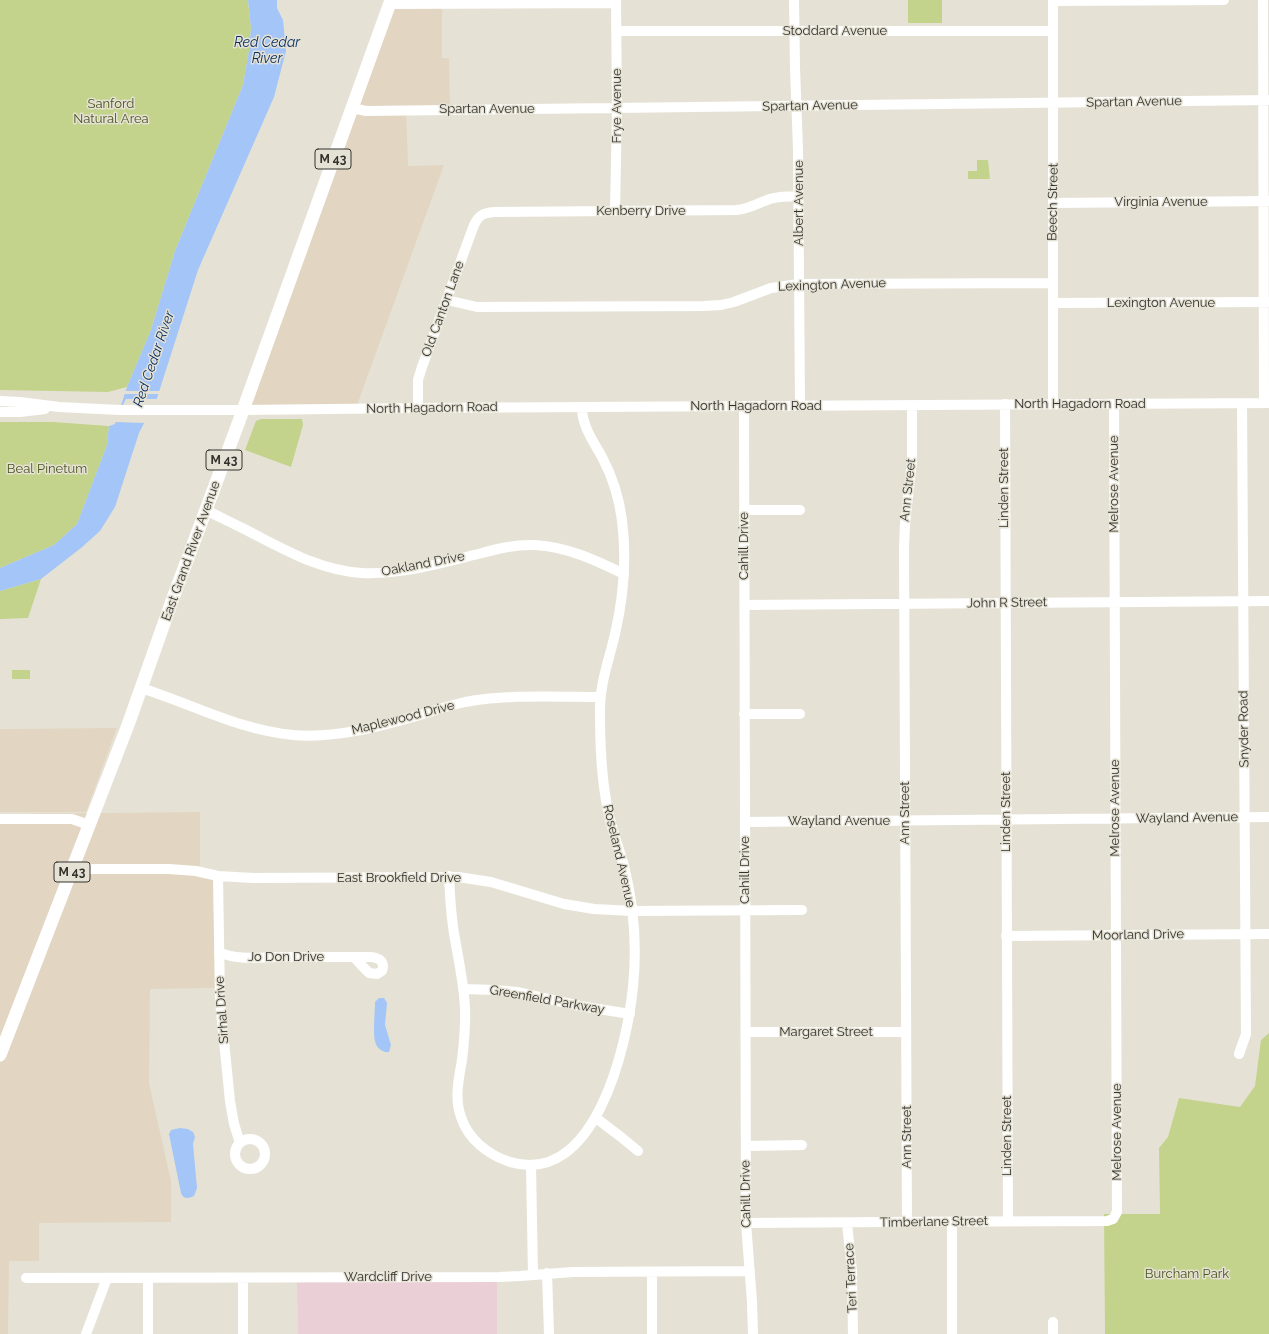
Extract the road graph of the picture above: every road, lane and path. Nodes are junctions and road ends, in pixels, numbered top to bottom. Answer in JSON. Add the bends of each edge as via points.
{"nodes":[{"id":1,"x":794,"y":0,"type":"edge"},
{"id":2,"x":1224,"y":0,"type":"edge"},
{"id":3,"x":1263,"y":0,"type":"edge"},
{"id":4,"x":1053,"y":1,"type":"edge"},
{"id":5,"x":391,"y":2,"type":"edge"},
{"id":6,"x":616,"y":2,"type":"edge"},
{"id":7,"x":616,"y":31,"type":"junction"},
{"id":8,"x":794,"y":31,"type":"junction"},
{"id":9,"x":1053,"y":32,"type":"junction"},
{"id":10,"x":1266,"y":100,"type":"edge"},
{"id":11,"x":1054,"y":103,"type":"junction"},
{"id":12,"x":797,"y":106,"type":"junction"},
{"id":13,"x":352,"y":108,"type":"junction"},
{"id":14,"x":617,"y":109,"type":"junction"},
{"id":15,"x":798,"y":196,"type":"junction"},
{"id":16,"x":1266,"y":201,"type":"edge"},
{"id":17,"x":1053,"y":203,"type":"junction"},
{"id":18,"x":615,"y":211,"type":"junction"},
{"id":19,"x":481,"y":215,"type":"joint"},
{"id":20,"x":1052,"y":282,"type":"junction"},
{"id":21,"x":799,"y":284,"type":"junction"},
{"id":22,"x":446,"y":300,"type":"junction"},
{"id":23,"x":1266,"y":302,"type":"edge"},
{"id":24,"x":1053,"y":303,"type":"junction"},
{"id":25,"x":0,"y":401,"type":"edge"},
{"id":26,"x":1242,"y":403,"type":"junction"},
{"id":27,"x":1266,"y":403,"type":"edge"},
{"id":28,"x":1004,"y":404,"type":"junction"},
{"id":29,"x":1053,"y":404,"type":"junction"},
{"id":30,"x":1114,"y":404,"type":"junction"},
{"id":31,"x":800,"y":405,"type":"junction"},
{"id":32,"x":912,"y":405,"type":"junction"},
{"id":33,"x":744,"y":406,"type":"junction"},
{"id":34,"x":59,"y":407,"type":"junction"},
{"id":35,"x":582,"y":407,"type":"junction"},
{"id":36,"x":418,"y":408,"type":"junction"},
{"id":37,"x":242,"y":410,"type":"junction"},
{"id":38,"x":0,"y":412,"type":"edge"},
{"id":39,"x":206,"y":510,"type":"junction"},
{"id":40,"x":744,"y":510,"type":"junction"},
{"id":41,"x":800,"y":510,"type":"dead end"},
{"id":42,"x":624,"y":574,"type":"junction"},
{"id":43,"x":1243,"y":601,"type":"junction"},
{"id":44,"x":1269,"y":601,"type":"edge"},
{"id":45,"x":1115,"y":602,"type":"junction"},
{"id":46,"x":1005,"y":603,"type":"junction"},
{"id":47,"x":904,"y":604,"type":"junction"},
{"id":48,"x":745,"y":605,"type":"junction"},
{"id":49,"x":141,"y":688,"type":"junction"},
{"id":50,"x":601,"y":697,"type":"junction"},
{"id":51,"x":744,"y":714,"type":"junction"},
{"id":52,"x":800,"y":714,"type":"dead end"},
{"id":53,"x":1245,"y":818,"type":"junction"},
{"id":54,"x":1269,"y":818,"type":"edge"},
{"id":55,"x":0,"y":819,"type":"edge"},
{"id":56,"x":1115,"y":819,"type":"junction"},
{"id":57,"x":1006,"y":820,"type":"junction"},
{"id":58,"x":905,"y":821,"type":"junction"},
{"id":59,"x":745,"y":822,"type":"junction"},
{"id":60,"x":89,"y":825,"type":"junction"},
{"id":61,"x":73,"y":869,"type":"junction"},
{"id":62,"x":218,"y":876,"type":"junction"},
{"id":63,"x":448,"y":876,"type":"junction"},
{"id":64,"x":745,"y":910,"type":"junction"},
{"id":65,"x":802,"y":910,"type":"dead end"},
{"id":66,"x":632,"y":911,"type":"junction"},
{"id":67,"x":1246,"y":934,"type":"junction"},
{"id":68,"x":1269,"y":934,"type":"edge"},
{"id":69,"x":1116,"y":935,"type":"junction"},
{"id":70,"x":1006,"y":936,"type":"junction"},
{"id":71,"x":219,"y":952,"type":"junction"},
{"id":72,"x":354,"y":957,"type":"dead end"},
{"id":73,"x":464,"y":989,"type":"junction"},
{"id":74,"x":630,"y":1014,"type":"junction"},
{"id":75,"x":746,"y":1032,"type":"junction"},
{"id":76,"x":906,"y":1032,"type":"junction"},
{"id":77,"x":0,"y":1054,"type":"edge"},
{"id":78,"x":1239,"y":1054,"type":"dead end"},
{"id":79,"x":596,"y":1118,"type":"junction"},
{"id":80,"x":240,"y":1143,"type":"dead end"},
{"id":81,"x":802,"y":1145,"type":"dead end"},
{"id":82,"x":746,"y":1146,"type":"junction"},
{"id":83,"x":638,"y":1151,"type":"dead end"},
{"id":84,"x":531,"y":1166,"type":"junction"},
{"id":85,"x":1117,"y":1212,"type":"joint"},
{"id":86,"x":1008,"y":1220,"type":"junction"},
{"id":87,"x":907,"y":1222,"type":"junction"},
{"id":88,"x":952,"y":1222,"type":"junction"},
{"id":89,"x":746,"y":1223,"type":"junction"},
{"id":90,"x":847,"y":1223,"type":"junction"},
{"id":91,"x":750,"y":1271,"type":"junction"},
{"id":92,"x":652,"y":1272,"type":"junction"},
{"id":93,"x":547,"y":1273,"type":"junction"},
{"id":94,"x":533,"y":1275,"type":"junction"},
{"id":95,"x":26,"y":1278,"type":"dead end"},
{"id":96,"x":107,"y":1278,"type":"junction"},
{"id":97,"x":148,"y":1278,"type":"junction"},
{"id":98,"x":243,"y":1278,"type":"junction"},
{"id":99,"x":1053,"y":1322,"type":"dead end"},
{"id":100,"x":86,"y":1334,"type":"edge"},
{"id":101,"x":148,"y":1334,"type":"edge"},
{"id":102,"x":243,"y":1334,"type":"edge"},
{"id":103,"x":548,"y":1334,"type":"edge"},
{"id":104,"x":652,"y":1334,"type":"edge"},
{"id":105,"x":752,"y":1334,"type":"edge"},
{"id":106,"x":852,"y":1334,"type":"edge"},
{"id":107,"x":952,"y":1334,"type":"edge"},
{"id":108,"x":1053,"y":1334,"type":"edge"}],
"edges":[{"from":1,"to":8,"type":"street","name":"Albert Avenue"},
{"from":2,"to":4,"type":"street"},
{"from":3,"to":10,"type":"street"},
{"from":4,"to":9,"type":"street","name":"Beech Street"},
{"from":5,"to":6,"type":"street"},
{"from":5,"to":13,"type":"main road","name":"East Grand River Avenue","number":"M 43"},
{"from":6,"to":7,"type":"street","name":"Frye Avenue"},
{"from":7,"to":8,"type":"street","name":"Stoddard Avenue"},
{"from":7,"to":14,"type":"street","name":"Frye Avenue"},
{"from":8,"to":9,"type":"street","name":"Stoddard Avenue"},
{"from":8,"to":12,"type":"street","name":"Albert Avenue"},
{"from":9,"to":11,"type":"street","name":"Beech Street"},
{"from":10,"to":11,"type":"street","name":"Spartan Avenue"},
{"from":10,"to":16,"type":"street"},
{"from":11,"to":12,"type":"street","name":"Spartan Avenue"},
{"from":11,"to":17,"type":"street","name":"Beech Street"},
{"from":12,"to":14,"type":"street","name":"Spartan Avenue"},
{"from":12,"to":15,"type":"street","name":"Albert Avenue"},
{"from":13,"to":14,"type":"street","name":"Spartan Avenue","via":[[366,111]]},
{"from":13,"to":37,"type":"main road","name":"East Grand River Avenue","number":"M 43"},
{"from":14,"to":18,"type":"street","name":"Frye Avenue"},
{"from":15,"to":18,"type":"street","name":"Kenberry Drive","via":[[770,199],[750,208],[736,210]]},
{"from":15,"to":21,"type":"street","name":"Albert Avenue"},
{"from":16,"to":17,"type":"street","name":"Virginia Avenue"},
{"from":16,"to":23,"type":"street"},
{"from":17,"to":20,"type":"street","name":"Beech Street"},
{"from":18,"to":19,"type":"street","name":"Kenberry Drive","via":[[494,212]]},
{"from":19,"to":22,"type":"street","name":"Old Canton Lane","via":[[474,225]]},
{"from":20,"to":21,"type":"street","name":"Lexington Avenue"},
{"from":20,"to":24,"type":"street","name":"Beech Street"},
{"from":21,"to":22,"type":"street","name":"Lexington Avenue","via":[[771,288],[734,302],[704,306],[477,307]]},
{"from":21,"to":31,"type":"street","name":"Albert Avenue"},
{"from":22,"to":36,"type":"street","name":"Old Canton Lane","via":[[418,380]]},
{"from":23,"to":24,"type":"street","name":"Lexington Avenue"},
{"from":23,"to":27,"type":"street"},
{"from":24,"to":29,"type":"street","name":"Beech Street"},
{"from":25,"to":34,"type":"street"},
{"from":26,"to":27,"type":"street","name":"North Hagadorn Road"},
{"from":26,"to":30,"type":"street","name":"North Hagadorn Road"},
{"from":26,"to":43,"type":"street","name":"Snyder Road"},
{"from":28,"to":29,"type":"street","name":"North Hagadorn Road"},
{"from":28,"to":32,"type":"street","name":"North Hagadorn Road"},
{"from":28,"to":46,"type":"street","name":"Linden Street"},
{"from":29,"to":30,"type":"street","name":"North Hagadorn Road"},
{"from":30,"to":45,"type":"street","name":"Melrose Avenue"},
{"from":31,"to":32,"type":"street","name":"North Hagadorn Road"},
{"from":31,"to":33,"type":"street","name":"North Hagadorn Road"},
{"from":32,"to":47,"type":"street","name":"Ann Street","via":[[912,461],[905,524]]},
{"from":33,"to":35,"type":"street","name":"North Hagadorn Road"},
{"from":33,"to":40,"type":"street","name":"Cahill Drive"},
{"from":34,"to":37,"type":"street","name":"North Hagadorn Road"},
{"from":34,"to":38,"type":"street"},
{"from":35,"to":36,"type":"street","name":"North Hagadorn Road"},
{"from":35,"to":42,"type":"street","name":"Roseland Avenue","via":[[586,428],[604,461],[616,491],[622,522]]},
{"from":36,"to":37,"type":"street","name":"North Hagadorn Road"},
{"from":37,"to":39,"type":"main road","name":"East Grand River Avenue","number":"M 43"},
{"from":39,"to":42,"type":"street","name":"Oakland Drive","via":[[295,555],[324,567],[346,571],[405,571],[511,547],[534,545],[576,552]]},
{"from":39,"to":49,"type":"main road","name":"East Grand River Avenue","number":"M 43"},
{"from":40,"to":41,"type":"street"},
{"from":40,"to":48,"type":"street","name":"Cahill Drive"},
{"from":42,"to":50,"type":"street","name":"Roseland Avenue","via":[[620,611]]},
{"from":43,"to":44,"type":"street","name":"John R Street"},
{"from":43,"to":45,"type":"street","name":"John R Street"},
{"from":43,"to":53,"type":"street","name":"Snyder Road"},
{"from":45,"to":46,"type":"street","name":"John R Street"},
{"from":45,"to":56,"type":"street","name":"Melrose Avenue"},
{"from":46,"to":47,"type":"street","name":"John R Street"},
{"from":46,"to":57,"type":"street","name":"Linden Street"},
{"from":47,"to":48,"type":"street","name":"John R Street"},
{"from":47,"to":58,"type":"street","name":"Ann Street"},
{"from":48,"to":51,"type":"street","name":"Cahill Drive"},
{"from":49,"to":50,"type":"street","name":"Maplewood Drive","via":[[244,725],[295,735],[366,730],[483,699]]},
{"from":49,"to":60,"type":"main road","name":"East Grand River Avenue","number":"M 43"},
{"from":50,"to":66,"type":"street","name":"Roseland Avenue","via":[[606,801],[624,866]]},
{"from":51,"to":52,"type":"street"},
{"from":51,"to":59,"type":"street","name":"Cahill Drive"},
{"from":53,"to":54,"type":"street","name":"Wayland Avenue"},
{"from":53,"to":56,"type":"street","name":"Wayland Avenue"},
{"from":53,"to":67,"type":"street","name":"Snyder Road"},
{"from":55,"to":60,"type":"street","via":[[72,819]]},
{"from":56,"to":57,"type":"street","name":"Wayland Avenue"},
{"from":56,"to":69,"type":"street","name":"Melrose Avenue"},
{"from":57,"to":58,"type":"street","name":"Wayland Avenue"},
{"from":57,"to":70,"type":"street","name":"Linden Street"},
{"from":58,"to":59,"type":"street","name":"Wayland Avenue"},
{"from":58,"to":76,"type":"street","name":"Ann Street"},
{"from":59,"to":64,"type":"street","name":"Cahill Drive"},
{"from":60,"to":61,"type":"main road","name":"East Grand River Avenue","number":"M 43"},
{"from":61,"to":62,"type":"street","name":"East Brookfield Drive","via":[[165,869]]},
{"from":61,"to":77,"type":"main road","name":"East Grand River Avenue","number":"M 43"},
{"from":62,"to":63,"type":"street","name":"East Brookfield Drive"},
{"from":62,"to":71,"type":"street","name":"Sirhal Drive"},
{"from":63,"to":66,"type":"street","name":"East Brookfield Drive","via":[[491,882],[573,906]]},
{"from":63,"to":73,"type":"street","via":[[450,912]]},
{"from":64,"to":65,"type":"street","name":"East Brookfield Drive"},
{"from":64,"to":66,"type":"street","name":"East Brookfield Drive"},
{"from":64,"to":75,"type":"street","name":"Cahill Drive"},
{"from":66,"to":74,"type":"street","name":"Roseland Avenue","via":[[635,947]]},
{"from":67,"to":68,"type":"street","name":"Moorland Drive"},
{"from":67,"to":69,"type":"street","name":"Moorland Drive"},
{"from":67,"to":78,"type":"street","name":"Snyder Road","via":[[1246,1034]]},
{"from":69,"to":70,"type":"street","name":"Moorland Drive"},
{"from":69,"to":85,"type":"street","name":"Melrose Avenue"},
{"from":70,"to":86,"type":"street","name":"Linden Street"},
{"from":71,"to":72,"type":"street","name":"Jo Don Drive","via":[[225,956],[242,958]]},
{"from":71,"to":80,"type":"street","name":"Sirhal Drive","via":[[220,1001],[230,1101]]},
{"from":73,"to":74,"type":"street","name":"Greenfield Parkway","via":[[517,992]]},
{"from":73,"to":84,"type":"street","via":[[465,1027],[458,1089],[461,1118],[468,1132],[491,1154],[517,1164]]},
{"from":74,"to":79,"type":"street","name":"Roseland Avenue","via":[[619,1060]]},
{"from":75,"to":76,"type":"street","name":"Margaret Street"},
{"from":75,"to":82,"type":"street","name":"Cahill Drive"},
{"from":76,"to":87,"type":"street","name":"Ann Street"},
{"from":79,"to":83,"type":"street"},
{"from":79,"to":84,"type":"street","name":"Roseland Avenue","via":[[577,1144],[548,1161]]},
{"from":81,"to":82,"type":"street"},
{"from":82,"to":89,"type":"street","name":"Cahill Drive"},
{"from":84,"to":94,"type":"street"},
{"from":85,"to":86,"type":"street","name":"Timberlane Street","via":[[1113,1220],[1107,1221]]},
{"from":86,"to":88,"type":"street","name":"Timberlane Street"},
{"from":87,"to":88,"type":"street","name":"Timberlane Street"},
{"from":87,"to":90,"type":"street","name":"Timberlane Street"},
{"from":88,"to":107,"type":"street"},
{"from":89,"to":90,"type":"street","name":"Timberlane Street"},
{"from":89,"to":91,"type":"street","name":"Cahill Drive"},
{"from":90,"to":106,"type":"street","name":"Teri Terrace","via":[[852,1270]]},
{"from":91,"to":92,"type":"street","name":"Wardcliff Drive"},
{"from":91,"to":105,"type":"street","name":"Cahill Drive"},
{"from":92,"to":93,"type":"street","name":"Wardcliff Drive"},
{"from":92,"to":104,"type":"street"},
{"from":93,"to":94,"type":"street","name":"Wardcliff Drive"},
{"from":93,"to":103,"type":"street"},
{"from":94,"to":98,"type":"street","name":"Wardcliff Drive"},
{"from":95,"to":96,"type":"street","name":"Wardcliff Drive"},
{"from":96,"to":97,"type":"street","name":"Wardcliff Drive"},
{"from":96,"to":100,"type":"street"},
{"from":97,"to":98,"type":"street","name":"Wardcliff Drive"},
{"from":97,"to":101,"type":"street"},
{"from":98,"to":102,"type":"street"},
{"from":99,"to":108,"type":"street"}]}
